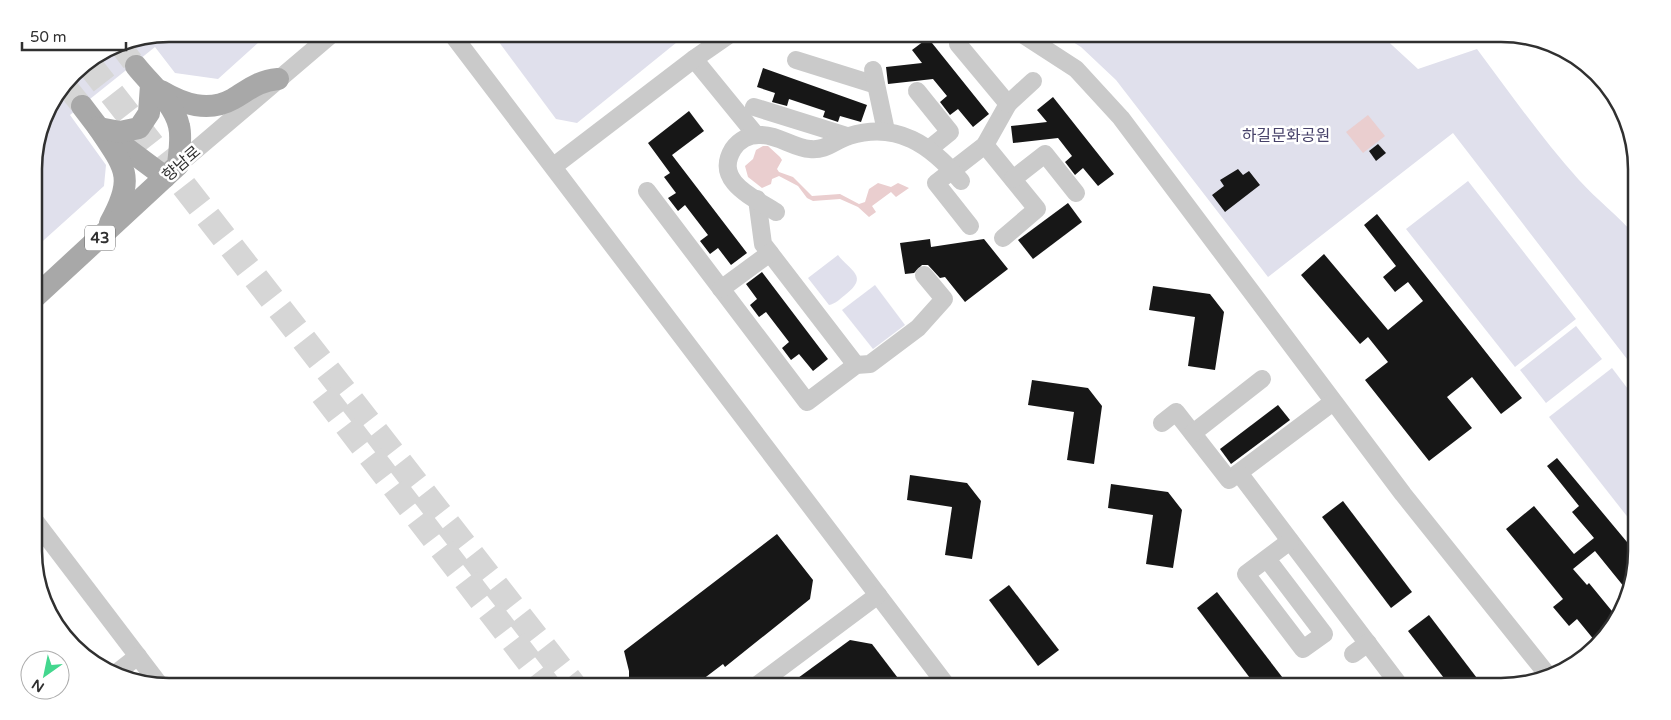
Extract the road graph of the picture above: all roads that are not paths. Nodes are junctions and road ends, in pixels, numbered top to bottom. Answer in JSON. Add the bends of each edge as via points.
{"nodes":[{"id":1,"x":321,"y":43,"type":"edge"},
{"id":2,"x":459,"y":43,"type":"edge"},
{"id":3,"x":717,"y":43,"type":"edge"},
{"id":4,"x":1036,"y":43,"type":"edge"},
{"id":5,"x":958,"y":44,"type":"dead end"},
{"id":6,"x":694,"y":59,"type":"junction"},
{"id":7,"x":796,"y":60,"type":"dead end"},
{"id":8,"x":136,"y":66,"type":"tunnel mouth"},
{"id":9,"x":278,"y":79,"type":"junction"},
{"id":10,"x":1034,"y":81,"type":"dead end"},
{"id":11,"x":151,"y":85,"type":"junction"},
{"id":12,"x":917,"y":91,"type":"dead end"},
{"id":13,"x":1008,"y":104,"type":"junction"},
{"id":14,"x":82,"y":106,"type":"tunnel mouth"},
{"id":15,"x":754,"y":107,"type":"dead end"},
{"id":16,"x":98,"y":127,"type":"junction"},
{"id":17,"x":886,"y":131,"type":"junction"},
{"id":18,"x":756,"y":135,"type":"junction"},
{"id":19,"x":847,"y":136,"type":"junction"},
{"id":20,"x":985,"y":145,"type":"junction"},
{"id":21,"x":929,"y":149,"type":"junction"},
{"id":22,"x":554,"y":166,"type":"junction"},
{"id":23,"x":171,"y":171,"type":"junction"},
{"id":24,"x":957,"y":175,"type":"junction"},
{"id":25,"x":1013,"y":179,"type":"junction"},
{"id":26,"x":647,"y":191,"type":"dead end"},
{"id":27,"x":1076,"y":192,"type":"dead end"},
{"id":28,"x":757,"y":199,"type":"junction"},
{"id":29,"x":776,"y":212,"type":"dead end"},
{"id":30,"x":970,"y":226,"type":"dead end"},
{"id":31,"x":103,"y":235,"type":"junction"},
{"id":32,"x":1003,"y":238,"type":"dead end"},
{"id":33,"x":770,"y":253,"type":"junction"},
{"id":34,"x":924,"y":275,"type":"dead end"},
{"id":35,"x":721,"y":289,"type":"junction"},
{"id":36,"x":43,"y":290,"type":"edge"},
{"id":37,"x":856,"y":365,"type":"junction"},
{"id":38,"x":1262,"y":379,"type":"dead end"},
{"id":39,"x":1333,"y":402,"type":"junction"},
{"id":40,"x":1162,"y":422,"type":"dead end"},
{"id":41,"x":1193,"y":433,"type":"junction"},
{"id":42,"x":1239,"y":473,"type":"junction"},
{"id":43,"x":43,"y":531,"type":"edge"},
{"id":44,"x":1290,"y":541,"type":"junction"},
{"id":45,"x":1267,"y":559,"type":"junction"},
{"id":46,"x":878,"y":594,"type":"junction"},
{"id":47,"x":1368,"y":643,"type":"junction"},
{"id":48,"x":1353,"y":654,"type":"dead end"},
{"id":49,"x":138,"y":656,"type":"junction"},
{"id":50,"x":122,"y":668,"type":"edge"},
{"id":51,"x":1544,"y":670,"type":"edge"},
{"id":52,"x":153,"y":676,"type":"edge"},
{"id":53,"x":941,"y":677,"type":"edge"},
{"id":54,"x":1393,"y":677,"type":"edge"},
{"id":55,"x":767,"y":678,"type":"edge"}],
"edges":[{"from":1,"to":9,"type":"street","name":"향남로"},
{"from":2,"to":22,"type":"street"},
{"from":3,"to":6,"type":"street"},
{"from":4,"to":39,"type":"street","via":[[1076,69],[1121,118]]},
{"from":5,"to":13,"type":"street"},
{"from":6,"to":18,"type":"street"},
{"from":6,"to":22,"type":"street"},
{"from":7,"to":17,"type":"street","via":[[875,78]]},
{"from":8,"to":11,"type":"main road"},
{"from":9,"to":11,"type":"main road","via":[[263,81],[232,100],[214,106],[186,105]]},
{"from":9,"to":23,"type":"street","name":"향남로"},
{"from":10,"to":13,"type":"street"},
{"from":11,"to":16,"type":"main road","via":[[150,114],[139,128],[120,132]]},
{"from":11,"to":23,"type":"main road","via":[[170,107],[180,127]]},
{"from":12,"to":21,"type":"street","via":[[950,132]]},
{"from":13,"to":20,"type":"street"},
{"from":14,"to":16,"type":"main road"},
{"from":15,"to":19,"type":"street"},
{"from":16,"to":23,"type":"main road"},
{"from":16,"to":31,"type":"main road","via":[[125,171],[119,207]]},
{"from":17,"to":19,"type":"street"},
{"from":17,"to":21,"type":"street","via":[[905,136]]},
{"from":18,"to":19,"type":"street","via":[[811,150],[829,147]]},
{"from":18,"to":28,"type":"street","via":[[734,148],[728,167],[736,186]]},
{"from":20,"to":24,"type":"street"},
{"from":20,"to":25,"type":"street"},
{"from":21,"to":24,"type":"street"},
{"from":22,"to":46,"type":"street"},
{"from":23,"to":31,"type":"main road","name":"향남로","number":"43"},
{"from":24,"to":30,"type":"street","via":[[936,183]]},
{"from":25,"to":27,"type":"street","via":[[1049,151]]},
{"from":25,"to":32,"type":"street","via":[[1038,209]]},
{"from":26,"to":35,"type":"street"},
{"from":28,"to":29,"type":"street"},
{"from":28,"to":33,"type":"street","via":[[760,234]]},
{"from":31,"to":36,"type":"main road","name":"향남로","number":"43"},
{"from":33,"to":35,"type":"street"},
{"from":33,"to":37,"type":"street"},
{"from":34,"to":37,"type":"street","via":[[944,299],[918,328],[870,364]]},
{"from":35,"to":37,"type":"street","via":[[807,402]]},
{"from":38,"to":41,"type":"street"},
{"from":39,"to":42,"type":"street"},
{"from":39,"to":51,"type":"street"},
{"from":40,"to":41,"type":"street","via":[[1176,412]]},
{"from":41,"to":42,"type":"street","via":[[1229,480]]},
{"from":42,"to":44,"type":"street"},
{"from":43,"to":49,"type":"street"},
{"from":44,"to":45,"type":"street"},
{"from":44,"to":47,"type":"street"},
{"from":45,"to":45,"type":"street","via":[[1246,574],[1303,649],[1324,634]]},
{"from":46,"to":53,"type":"street"},
{"from":46,"to":55,"type":"street"},
{"from":47,"to":48,"type":"street"},
{"from":47,"to":54,"type":"street"},
{"from":49,"to":50,"type":"street"},
{"from":49,"to":52,"type":"street"}]}
